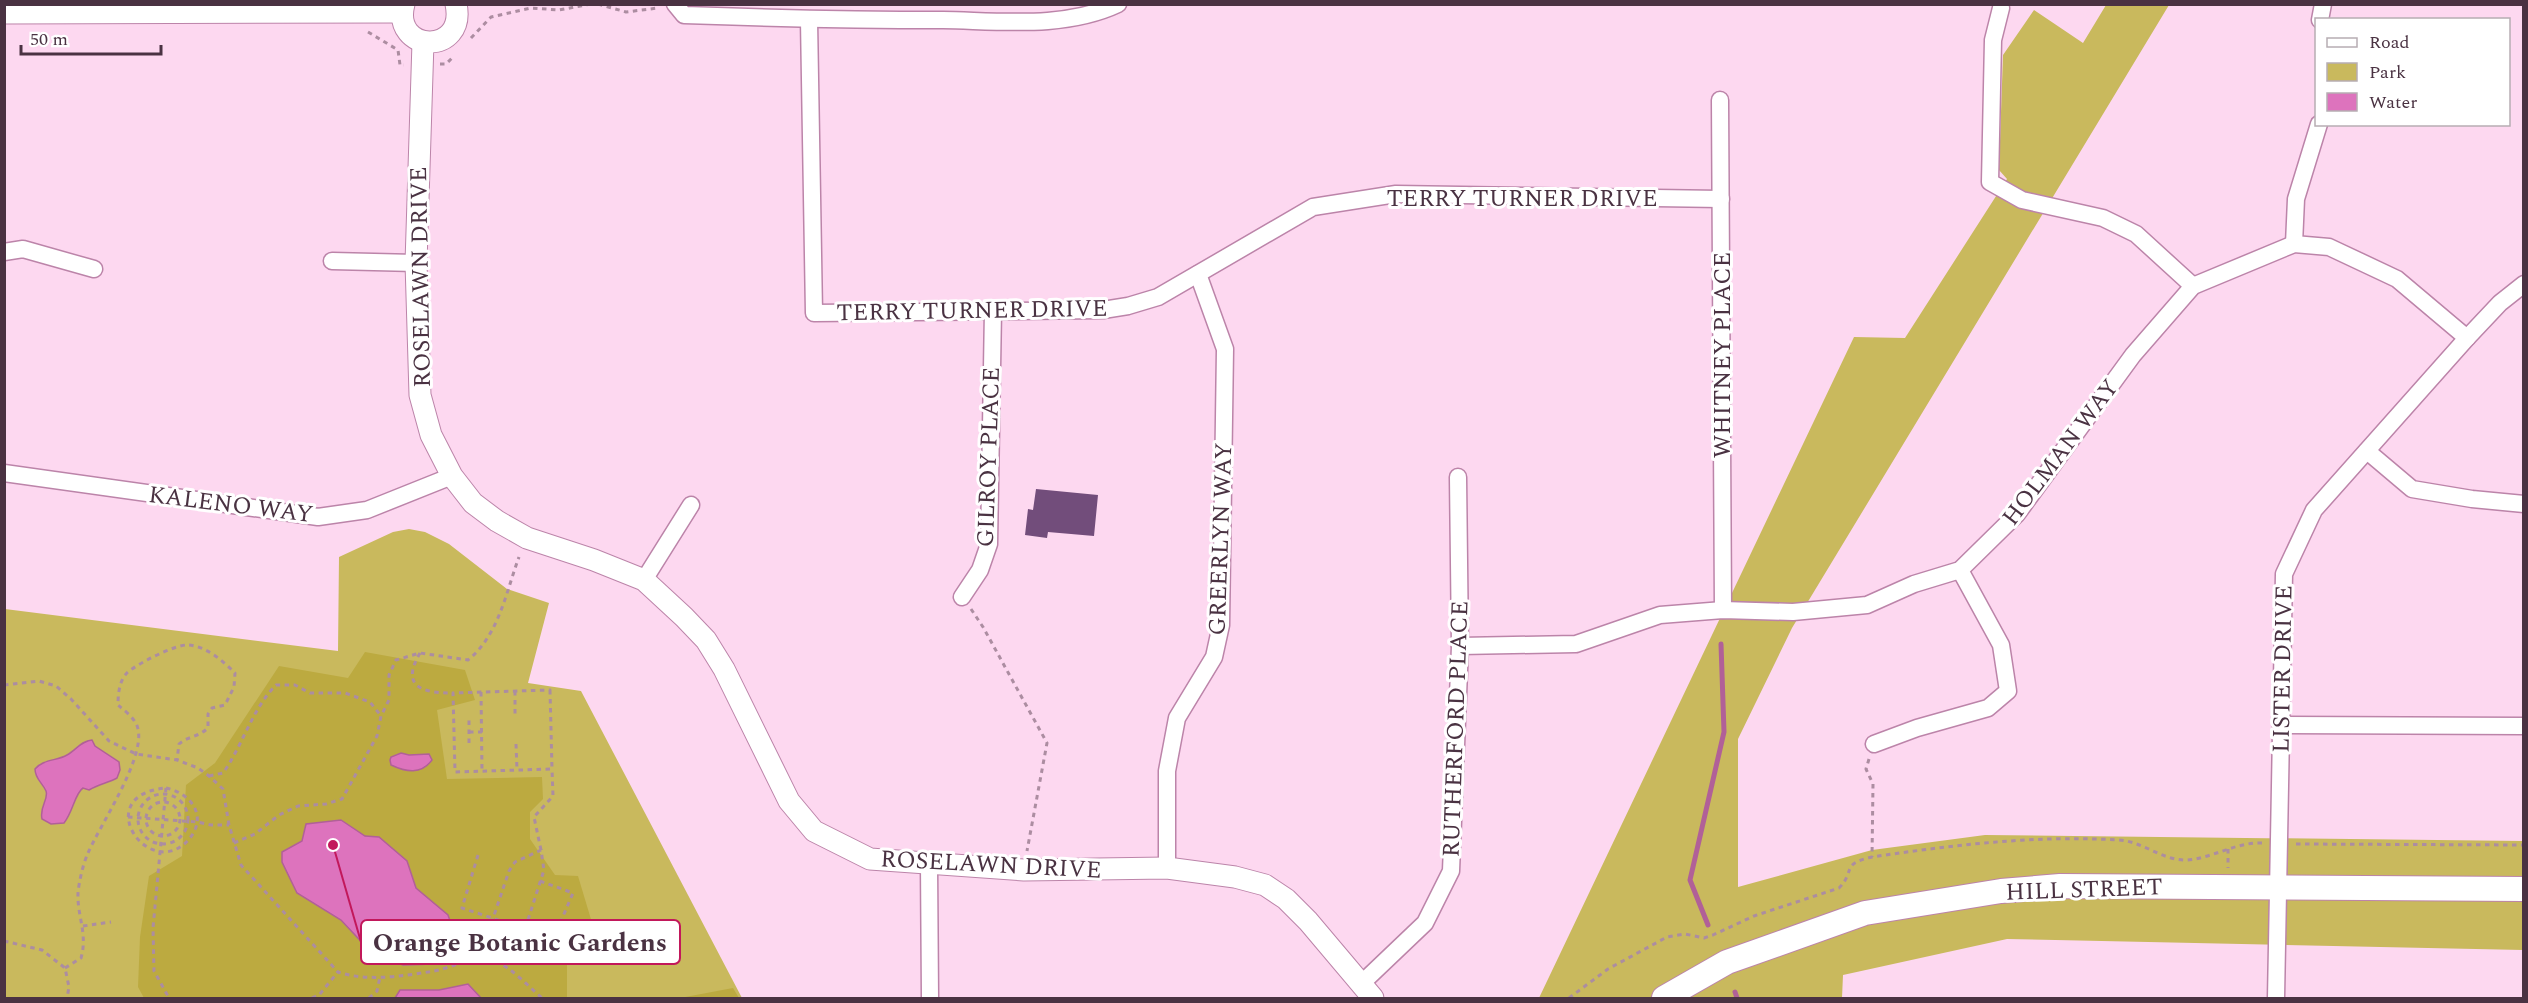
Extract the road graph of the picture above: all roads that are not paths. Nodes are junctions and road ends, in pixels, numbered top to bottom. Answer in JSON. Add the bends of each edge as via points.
{"nodes":[{"id":1,"x":456,"y":4,"type":"edge"},
{"id":2,"x":1119,"y":4,"type":"edge"},
{"id":3,"x":675,"y":5,"type":"edge"},
{"id":4,"x":403,"y":8,"type":"edge"},
{"id":5,"x":2001,"y":8,"type":"dead end"},
{"id":6,"x":4,"y":13,"type":"edge"},
{"id":7,"x":809,"y":20,"type":"junction"},
{"id":8,"x":423,"y":42,"type":"junction"},
{"id":9,"x":1720,"y":100,"type":"dead end"},
{"id":10,"x":2318,"y":126,"type":"edge"},
{"id":11,"x":1721,"y":199,"type":"junction"},
{"id":12,"x":2294,"y":244,"type":"junction"},
{"id":13,"x":4,"y":252,"type":"edge"},
{"id":14,"x":332,"y":261,"type":"dead end"},
{"id":15,"x":416,"y":263,"type":"junction"},
{"id":16,"x":94,"y":269,"type":"dead end"},
{"id":17,"x":1198,"y":274,"type":"junction"},
{"id":18,"x":2523,"y":284,"type":"edge"},
{"id":19,"x":2193,"y":286,"type":"junction"},
{"id":20,"x":993,"y":310,"type":"junction"},
{"id":21,"x":2467,"y":338,"type":"junction"},
{"id":22,"x":2367,"y":451,"type":"junction"},
{"id":23,"x":4,"y":473,"type":"edge"},
{"id":24,"x":452,"y":476,"type":"junction"},
{"id":25,"x":1458,"y":477,"type":"dead end"},
{"id":26,"x":2523,"y":504,"type":"edge"},
{"id":27,"x":691,"y":506,"type":"dead end"},
{"id":28,"x":1960,"y":570,"type":"junction"},
{"id":29,"x":644,"y":580,"type":"junction"},
{"id":30,"x":962,"y":597,"type":"road end"},
{"id":31,"x":1723,"y":610,"type":"junction"},
{"id":32,"x":1460,"y":646,"type":"junction"},
{"id":33,"x":2280,"y":725,"type":"junction"},
{"id":34,"x":2523,"y":726,"type":"edge"},
{"id":35,"x":1874,"y":744,"type":"road end"},
{"id":36,"x":929,"y":864,"type":"junction"},
{"id":37,"x":1167,"y":868,"type":"junction"},
{"id":38,"x":2278,"y":887,"type":"junction"},
{"id":39,"x":2523,"y":889,"type":"edge"},
{"id":40,"x":1367,"y":991,"type":"edge"},
{"id":41,"x":930,"y":999,"type":"edge"},
{"id":42,"x":1664,"y":999,"type":"edge"},
{"id":43,"x":2276,"y":999,"type":"edge"}],
"edges":[{"from":1,"to":8,"type":"street","via":[[458,16],[450,35],[441,41]]},
{"from":2,"to":7,"type":"street","via":[[1089,16],[1063,20]]},
{"from":3,"to":7,"type":"street","via":[[684,15]]},
{"from":4,"to":6,"type":"street"},
{"from":4,"to":8,"type":"street","via":[[402,20],[410,34]]},
{"from":5,"to":19,"type":"street","via":[[1993,40],[1990,182],[2022,200],[2103,218],[2136,234]]},
{"from":7,"to":20,"type":"street","name":"TERRY TURNER DRIVE","via":[[814,313]]},
{"from":8,"to":15,"type":"street","name":"ROSELAWN DRIVE"},
{"from":9,"to":11,"type":"street","name":"WHITNEY PLACE"},
{"from":10,"to":12,"type":"street","via":[[2296,199]]},
{"from":11,"to":17,"type":"street","name":"TERRY TURNER DRIVE","via":[[1396,194],[1312,207]]},
{"from":11,"to":31,"type":"street","name":"WHITNEY PLACE"},
{"from":12,"to":19,"type":"street","name":"HOLMAN WAY"},
{"from":12,"to":21,"type":"street","name":"HOLMAN WAY","via":[[2329,247],[2397,279]]},
{"from":13,"to":16,"type":"street","via":[[23,249]]},
{"from":14,"to":15,"type":"street"},
{"from":15,"to":24,"type":"street","name":"ROSELAWN DRIVE","via":[[420,395],[431,435]]},
{"from":17,"to":20,"type":"street","name":"TERRY TURNER DRIVE","via":[[1158,297],[1128,306],[1103,310]]},
{"from":17,"to":37,"type":"street","name":"GREERLYN WAY","via":[[1225,349],[1221,625],[1214,657],[1177,718],[1167,771]]},
{"from":18,"to":21,"type":"street","name":"LISTER DRIVE"},
{"from":19,"to":28,"type":"street","name":"HOLMAN WAY","via":[[2133,355],[2017,514]]},
{"from":20,"to":30,"type":"street","name":"GILROY PLACE","via":[[989,544],[980,570]]},
{"from":21,"to":22,"type":"street","name":"LISTER DRIVE"},
{"from":22,"to":26,"type":"street","via":[[2412,489]]},
{"from":22,"to":33,"type":"street","name":"LISTER DRIVE","via":[[2314,510],[2284,574]]},
{"from":23,"to":24,"type":"street","name":"KALENO WAY","via":[[318,517],[367,510]]},
{"from":24,"to":29,"type":"street","name":"ROSELAWN DRIVE","via":[[473,503],[526,538]]},
{"from":25,"to":32,"type":"street","name":"RUTHERFORD PLACE"},
{"from":27,"to":29,"type":"street"},
{"from":28,"to":31,"type":"street","name":"HOLMAN WAY","via":[[1914,584],[1868,605],[1793,612]]},
{"from":28,"to":35,"type":"street","via":[[2001,645],[2008,691],[1988,708]]},
{"from":29,"to":36,"type":"street","name":"ROSELAWN DRIVE","via":[[706,640],[789,801],[814,831],[870,859]]},
{"from":31,"to":32,"type":"street","name":"HOLMAN WAY","via":[[1660,615],[1576,644]]},
{"from":32,"to":40,"type":"street","name":"RUTHERFORD PLACE","via":[[1450,871],[1425,923]]},
{"from":33,"to":34,"type":"street"},
{"from":33,"to":38,"type":"street","name":"LISTER DRIVE"},
{"from":36,"to":37,"type":"street","name":"ROSELAWN DRIVE","via":[[1024,870]]},
{"from":36,"to":41,"type":"street"},
{"from":37,"to":40,"type":"street","name":"ROSELAWN DRIVE","via":[[1265,885],[1308,921]]},
{"from":38,"to":39,"type":"main road","name":"HILL STREET"},
{"from":38,"to":42,"type":"main road","name":"HILL STREET","via":[[2060,886],[2001,891],[1865,913],[1727,962]]},
{"from":38,"to":43,"type":"street","name":"LISTER DRIVE"}]}
